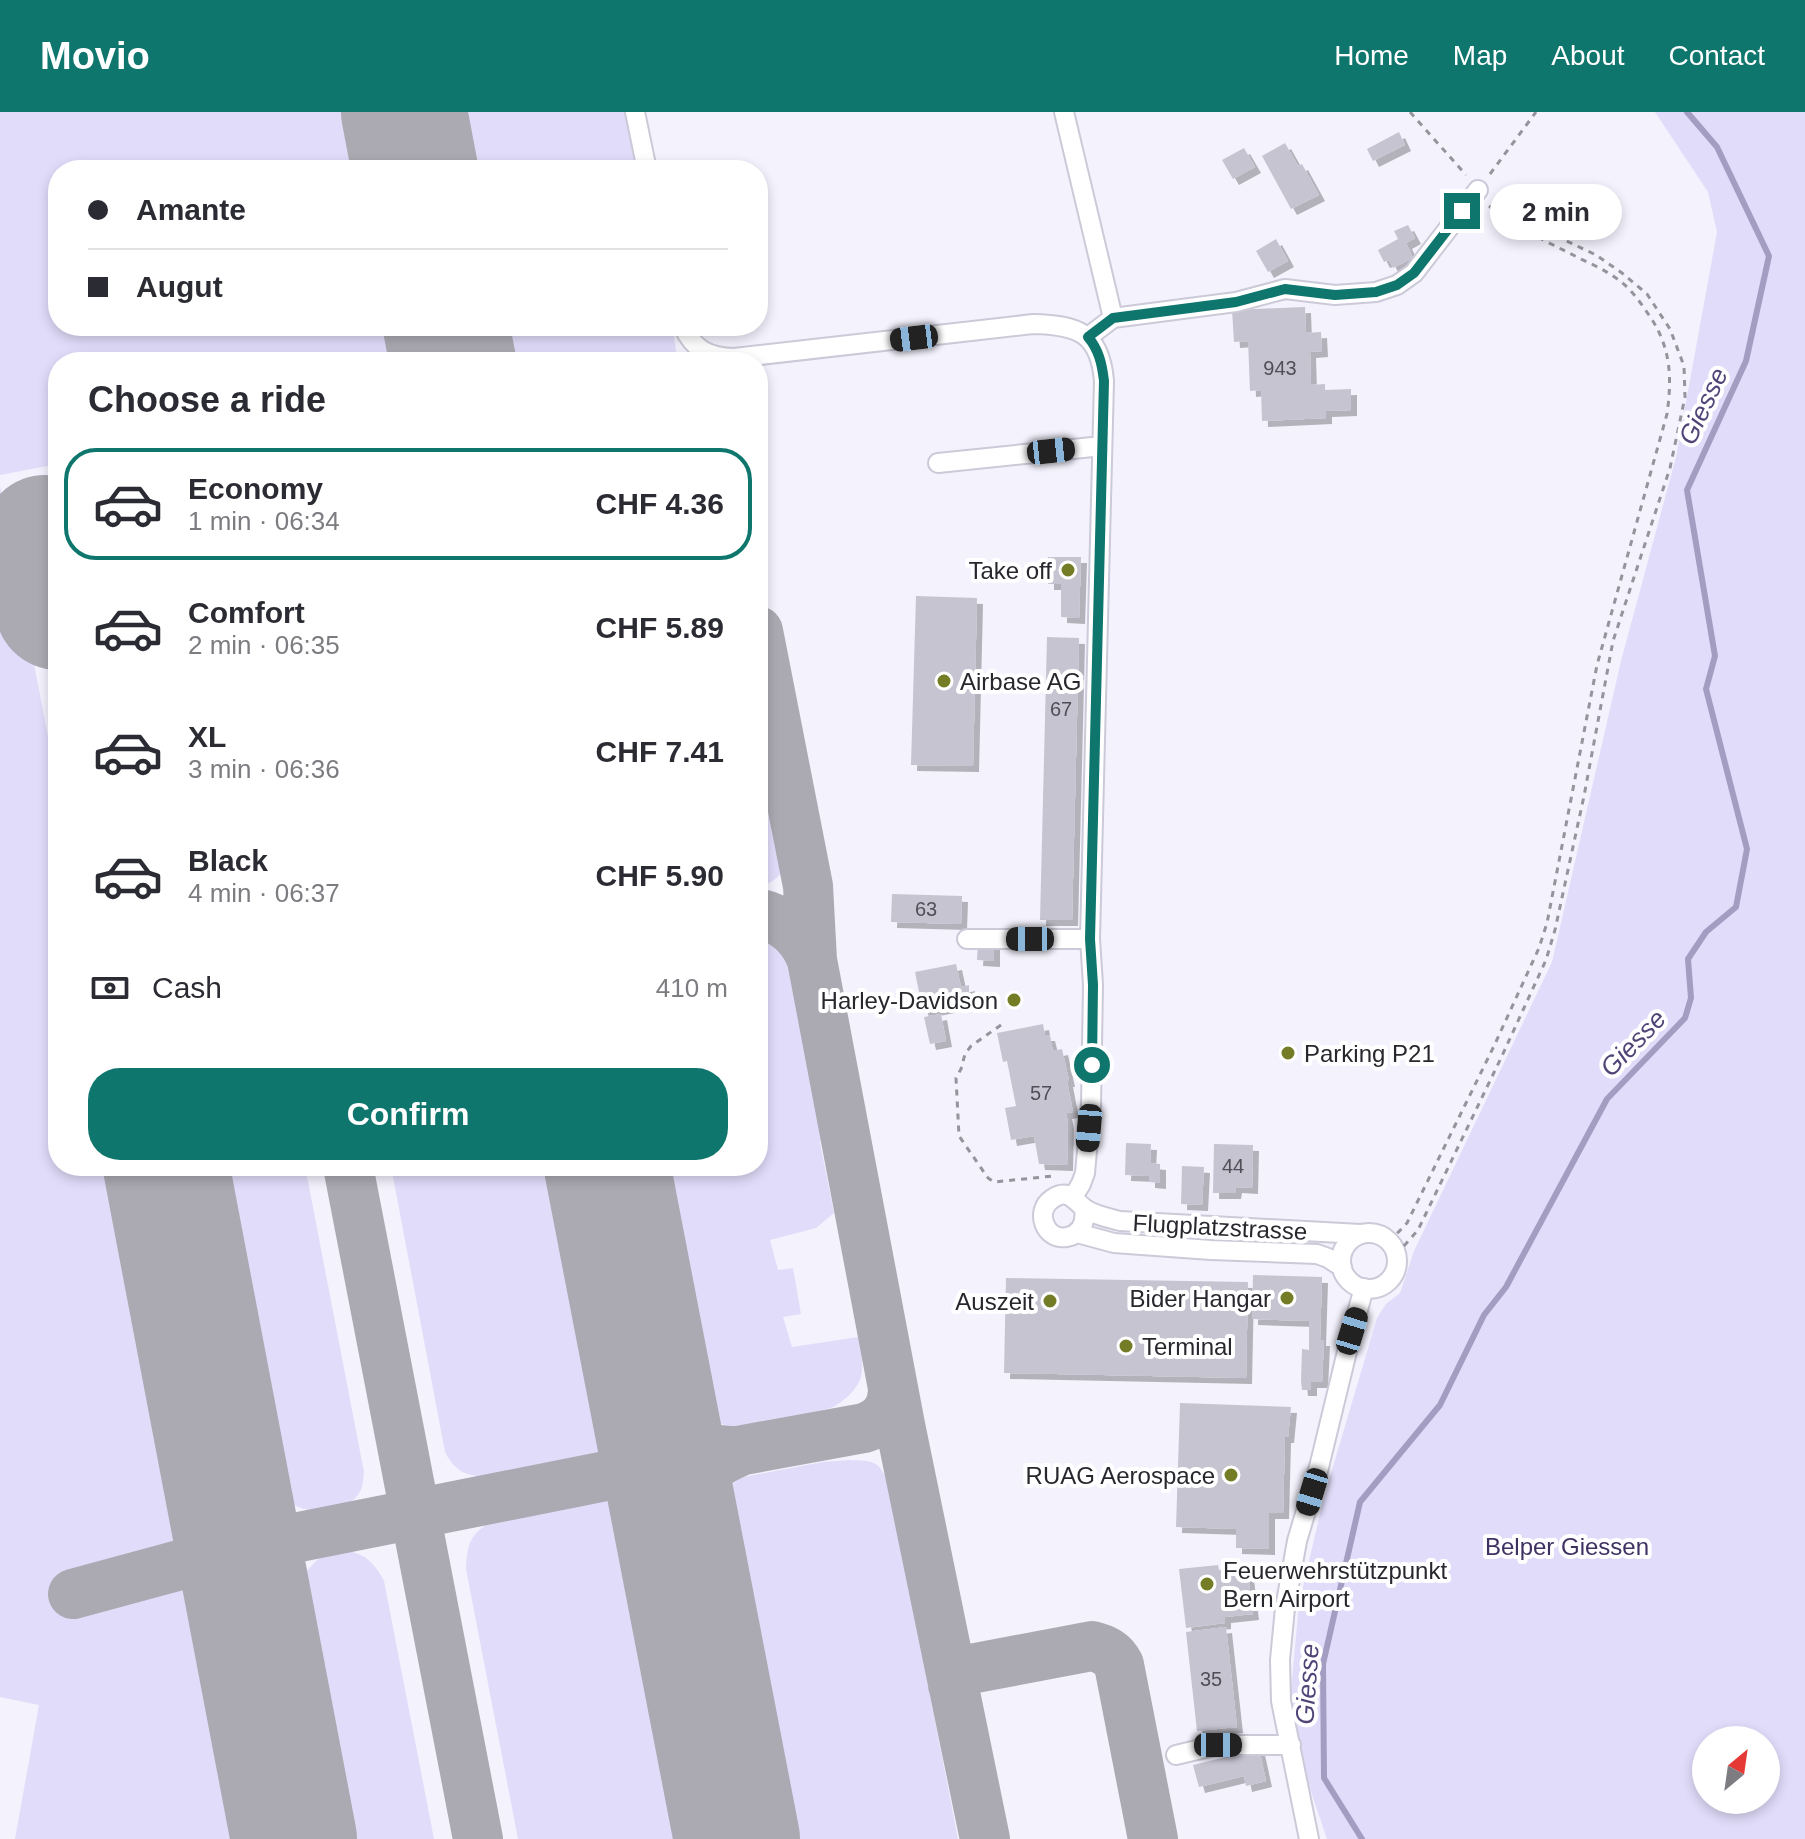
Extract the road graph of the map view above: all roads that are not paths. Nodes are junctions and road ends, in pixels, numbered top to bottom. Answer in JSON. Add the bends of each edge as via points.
{"nodes":[{"id":1,"x":635,"y":112,"type":"edge"},
{"id":2,"x":1064,"y":112,"type":"edge"},
{"id":3,"x":645,"y":160,"type":"edge"},
{"id":4,"x":1478,"y":190,"type":"road end"},
{"id":5,"x":1113,"y":318,"type":"junction"},
{"id":6,"x":687,"y":336,"type":"edge"},
{"id":7,"x":1088,"y":337,"type":"junction"},
{"id":8,"x":705,"y":352,"type":"edge"},
{"id":9,"x":768,"y":354,"type":"edge"},
{"id":10,"x":1102,"y":446,"type":"junction"},
{"id":11,"x":938,"y":463,"type":"dead end"},
{"id":12,"x":967,"y":939,"type":"dead end"},
{"id":13,"x":1090,"y":939,"type":"junction"},
{"id":14,"x":1078,"y":1202,"type":"junction"},
{"id":15,"x":1077,"y":1233,"type":"junction"},
{"id":16,"x":1360,"y":1234,"type":"junction"},
{"id":17,"x":1342,"y":1267,"type":"junction"},
{"id":18,"x":1364,"y":1288,"type":"junction"},
{"id":19,"x":1291,"y":1745,"type":"junction"},
{"id":20,"x":1176,"y":1755,"type":"dead end"},
{"id":21,"x":1309,"y":1839,"type":"edge"}],
"edges":[{"from":1,"to":3,"type":"street"},
{"from":2,"to":5,"type":"street"},
{"from":4,"to":5,"type":"street","via":[[1414,273],[1397,285],[1335,295],[1285,289],[1236,302]]},
{"from":5,"to":7,"type":"street"},
{"from":6,"to":8,"type":"street"},
{"from":7,"to":9,"type":"street","via":[[1074,329],[1033,324]]},
{"from":7,"to":10,"type":"street","via":[[1102,367]]},
{"from":10,"to":11,"type":"street"},
{"from":10,"to":13,"type":"street"},
{"from":12,"to":13,"type":"street"},
{"from":13,"to":14,"type":"street","via":[[1091,1106]]},
{"from":14,"to":15,"type":"street","via":[[1085,1217]]},
{"from":14,"to":15,"type":"street","via":[[1060,1195],[1051,1199],[1043,1219],[1060,1237]]},
{"from":14,"to":16,"type":"street","name":"Flugplatzstrasse","via":[[1120,1221]]},
{"from":15,"to":17,"type":"street","name":"Flugplatzstrasse","via":[[1114,1243],[1317,1254]]},
{"from":16,"to":17,"type":"street","via":[[1344,1247]]},
{"from":16,"to":18,"type":"street","via":[[1376,1234],[1392,1248],[1397,1263],[1390,1279]]},
{"from":17,"to":18,"type":"street","via":[[1351,1282]]},
{"from":18,"to":19,"type":"street","via":[[1290,1574],[1280,1684]]},
{"from":19,"to":20,"type":"street","via":[[1218,1745]]},
{"from":19,"to":21,"type":"street"}]}
